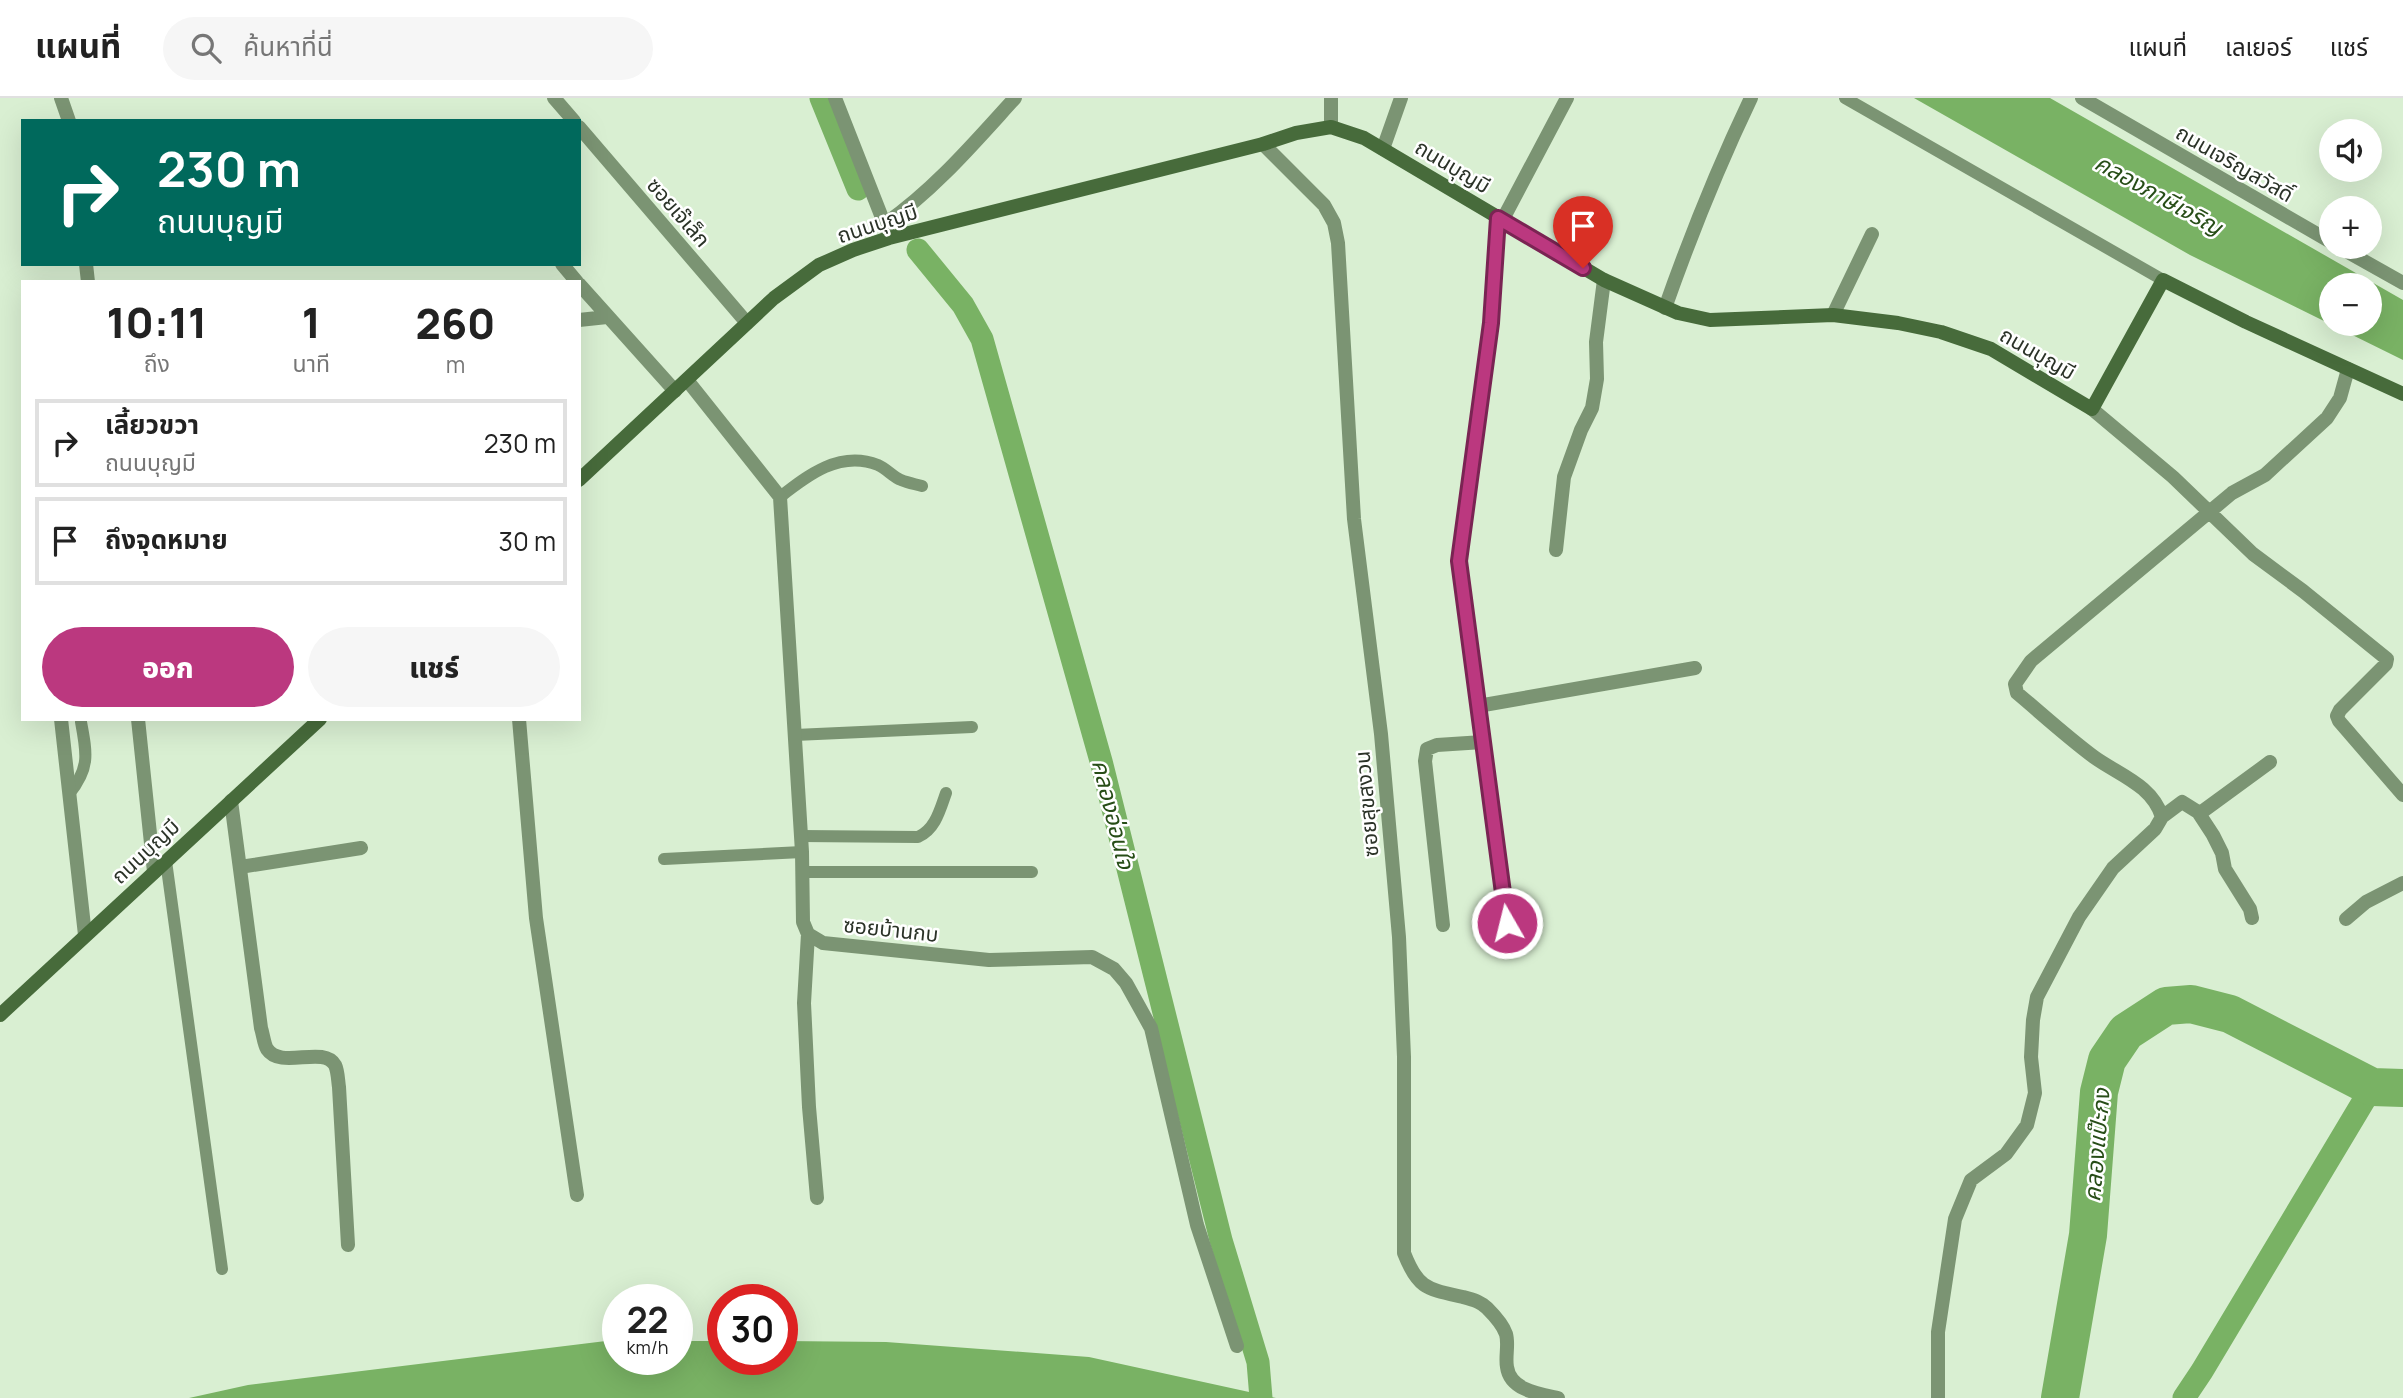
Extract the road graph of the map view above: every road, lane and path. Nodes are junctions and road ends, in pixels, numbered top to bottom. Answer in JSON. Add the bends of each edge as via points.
{"nodes":[{"id":1,"x":61,"y":98,"type":"edge"},
{"id":2,"x":554,"y":98,"type":"edge"},
{"id":3,"x":835,"y":98,"type":"edge"},
{"id":4,"x":1014,"y":98,"type":"edge"},
{"id":5,"x":1331,"y":98,"type":"edge"},
{"id":6,"x":1401,"y":98,"type":"edge"},
{"id":7,"x":1567,"y":98,"type":"edge"},
{"id":8,"x":1751,"y":98,"type":"edge"},
{"id":9,"x":1845,"y":98,"type":"edge"},
{"id":10,"x":2082,"y":98,"type":"edge"},
{"id":11,"x":68,"y":119,"type":"edge"},
{"id":12,"x":572,"y":119,"type":"edge"},
{"id":13,"x":1331,"y":127,"type":"junction"},
{"id":14,"x":581,"y":129,"type":"edge"},
{"id":15,"x":1263,"y":144,"type":"junction"},
{"id":16,"x":1383,"y":149,"type":"junction"},
{"id":17,"x":1500,"y":219,"type":"junction"},
{"id":18,"x":887,"y":231,"type":"junction"},
{"id":19,"x":1872,"y":234,"type":"dead end"},
{"id":20,"x":2319,"y":235,"type":"edge"},
{"id":21,"x":2360,"y":259,"type":"edge"},
{"id":22,"x":564,"y":266,"type":"edge"},
{"id":23,"x":575,"y":280,"type":"edge"},
{"id":24,"x":2164,"y":280,"type":"junction"},
{"id":25,"x":1604,"y":281,"type":"junction"},
{"id":26,"x":2403,"y":283,"type":"edge"},
{"id":27,"x":581,"y":287,"type":"edge"},
{"id":28,"x":1665,"y":309,"type":"junction"},
{"id":29,"x":1833,"y":315,"type":"junction"},
{"id":30,"x":607,"y":317,"type":"junction"},
{"id":31,"x":581,"y":320,"type":"edge"},
{"id":32,"x":747,"y":323,"type":"junction"},
{"id":33,"x":2348,"y":369,"type":"junction"},
{"id":34,"x":687,"y":380,"type":"junction"},
{"id":35,"x":675,"y":391,"type":"junction"},
{"id":36,"x":2403,"y":394,"type":"edge"},
{"id":37,"x":2092,"y":409,"type":"junction"},
{"id":38,"x":581,"y":478,"type":"edge"},
{"id":39,"x":922,"y":486,"type":"dead end"},
{"id":40,"x":780,"y":497,"type":"junction"},
{"id":41,"x":2211,"y":512,"type":"junction"},
{"id":42,"x":1556,"y":550,"type":"dead end"},
{"id":43,"x":1695,"y":668,"type":"dead end"},
{"id":44,"x":1478,"y":706,"type":"junction"},
{"id":45,"x":61,"y":721,"type":"edge"},
{"id":46,"x":138,"y":721,"type":"edge"},
{"id":47,"x":318,"y":721,"type":"edge"},
{"id":48,"x":519,"y":721,"type":"edge"},
{"id":49,"x":81,"y":722,"type":"dead end"},
{"id":50,"x":972,"y":727,"type":"dead end"},
{"id":51,"x":795,"y":735,"type":"junction"},
{"id":52,"x":1483,"y":741,"type":"junction"},
{"id":53,"x":2270,"y":762,"type":"dead end"},
{"id":54,"x":946,"y":793,"type":"dead end"},
{"id":55,"x":69,"y":794,"type":"junction"},
{"id":56,"x":2403,"y":795,"type":"edge"},
{"id":57,"x":231,"y":801,"type":"junction"},
{"id":58,"x":2198,"y":812,"type":"junction"},
{"id":59,"x":2162,"y":817,"type":"junction"},
{"id":60,"x":801,"y":836,"type":"junction"},
{"id":61,"x":361,"y":848,"type":"dead end"},
{"id":62,"x":802,"y":852,"type":"junction"},
{"id":63,"x":664,"y":859,"type":"dead end"},
{"id":64,"x":166,"y":861,"type":"junction"},
{"id":65,"x":240,"y":867,"type":"junction"},
{"id":66,"x":154,"y":872,"type":"junction"},
{"id":67,"x":803,"y":872,"type":"junction"},
{"id":68,"x":1031,"y":872,"type":"dead end"},
{"id":69,"x":2403,"y":883,"type":"edge"},
{"id":70,"x":2252,"y":918,"type":"dead end"},
{"id":71,"x":2346,"y":919,"type":"dead end"},
{"id":72,"x":1507,"y":923,"type":"dead end"},
{"id":73,"x":1443,"y":925,"type":"dead end"},
{"id":74,"x":808,"y":934,"type":"junction"},
{"id":75,"x":85,"y":935,"type":"junction"},
{"id":76,"x":0,"y":1015,"type":"edge"},
{"id":77,"x":577,"y":1195,"type":"dead end"},
{"id":78,"x":817,"y":1198,"type":"dead end"},
{"id":79,"x":348,"y":1245,"type":"dead end"},
{"id":80,"x":222,"y":1269,"type":"dead end"},
{"id":81,"x":1237,"y":1346,"type":"dead end"},
{"id":82,"x":1558,"y":1398,"type":"edge"},
{"id":83,"x":1938,"y":1398,"type":"edge"}],
"edges":[{"from":1,"to":11,"type":"street"},
{"from":2,"to":12,"type":"street"},
{"from":3,"to":18,"type":"street"},
{"from":4,"to":18,"type":"street"},
{"from":5,"to":13,"type":"street"},
{"from":6,"to":16,"type":"street"},
{"from":7,"to":17,"type":"street"},
{"from":8,"to":28,"type":"street","via":[[1690,237]]},
{"from":9,"to":24,"type":"lane"},
{"from":10,"to":20,"type":"street","name":"ถนนเจริญสวัสดิ์"},
{"from":13,"to":15,"type":"street","name":"ถนนบุญมี"},
{"from":13,"to":16,"type":"street","name":"ถนนบุญมี"},
{"from":14,"to":32,"type":"street","name":"ซอยเจ๊เล็ก"},
{"from":15,"to":18,"type":"street","name":"ถนนบุญมี"},
{"from":15,"to":82,"type":"street","name":"ซอยสุขสงวน","via":[[1324,205],[1338,243],[1354,519],[1381,734],[1399,937],[1404,1253],[1412,1274],[1423,1285],[1479,1301],[1496,1318],[1506,1335],[1507,1368],[1516,1383],[1533,1393]]},
{"from":16,"to":17,"type":"street","name":"ถนนบุญมี"},
{"from":17,"to":25,"type":"street","name":"ถนนบุญมี"},
{"from":17,"to":44,"type":"street","via":[[1459,561]]},
{"from":18,"to":32,"type":"street","name":"ถนนบุญมี","via":[[818,265]]},
{"from":19,"to":29,"type":"street"},
{"from":21,"to":26,"type":"street"},
{"from":22,"to":23,"type":"street"},
{"from":24,"to":33,"type":"street"},
{"from":24,"to":37,"type":"street"},
{"from":25,"to":28,"type":"street","name":"ถนนบุญมี"},
{"from":25,"to":42,"type":"street","via":[[1592,408],[1564,477]]},
{"from":27,"to":30,"type":"street"},
{"from":28,"to":29,"type":"street","name":"ถนนบุญมี","via":[[1710,320]]},
{"from":29,"to":37,"type":"street","name":"ถนนบุญมี","via":[[1941,332],[1991,349]]},
{"from":30,"to":31,"type":"street"},
{"from":30,"to":35,"type":"street"},
{"from":32,"to":34,"type":"street","name":"ถนนบุญมี"},
{"from":33,"to":36,"type":"street"},
{"from":33,"to":41,"type":"street","via":[[2340,398],[2327,418],[2265,475],[2232,493]]},
{"from":34,"to":35,"type":"street","name":"ถนนบุญมี"},
{"from":34,"to":40,"type":"street"},
{"from":35,"to":38,"type":"street","name":"ถนนบุญมี"},
{"from":37,"to":41,"type":"street","name":"ถนนบุญมี"},
{"from":39,"to":40,"type":"lane","via":[[899,480],[878,465],[835,463],[812,472]]},
{"from":40,"to":51,"type":"street"},
{"from":41,"to":56,"type":"street","name":"ถนนบุญมี","via":[[2253,554],[2387,659],[2337,716]]},
{"from":41,"to":59,"type":"street","via":[[2031,661],[2015,684],[2017,693],[2094,757],[2140,785],[2158,805]]},
{"from":43,"to":44,"type":"street"},
{"from":44,"to":52,"type":"street"},
{"from":45,"to":55,"type":"street"},
{"from":46,"to":66,"type":"street"},
{"from":47,"to":57,"type":"street","name":"ถนนบุญมี"},
{"from":48,"to":77,"type":"street","via":[[536,918]]},
{"from":49,"to":55,"type":"lane","via":[[87,754],[84,773]]},
{"from":50,"to":51,"type":"lane"},
{"from":51,"to":60,"type":"street"},
{"from":52,"to":72,"type":"street"},
{"from":52,"to":73,"type":"street","via":[[1427,750]]},
{"from":53,"to":58,"type":"street"},
{"from":54,"to":60,"type":"lane","via":[[938,816],[918,838]]},
{"from":55,"to":75,"type":"street"},
{"from":57,"to":64,"type":"street","name":"ถนนบุญมี"},
{"from":57,"to":65,"type":"street"},
{"from":58,"to":59,"type":"street","via":[[2182,802]]},
{"from":58,"to":70,"type":"street"},
{"from":59,"to":83,"type":"street","via":[[2113,868],[2037,997],[2031,1057],[2035,1093],[2027,1125],[2006,1154],[1971,1180],[1955,1219],[1938,1332]]},
{"from":60,"to":62,"type":"street"},
{"from":61,"to":65,"type":"street"},
{"from":62,"to":63,"type":"lane"},
{"from":62,"to":67,"type":"street"},
{"from":64,"to":66,"type":"street","name":"ถนนบุญมี"},
{"from":64,"to":80,"type":"lane"},
{"from":65,"to":79,"type":"street","via":[[261,1028],[268,1050],[278,1058],[315,1057],[335,1065]]},
{"from":66,"to":75,"type":"street","name":"ถนนบุญมี"},
{"from":67,"to":68,"type":"lane"},
{"from":67,"to":74,"type":"street","via":[[803,922]]},
{"from":69,"to":71,"type":"street","via":[[2366,902]]},
{"from":74,"to":78,"type":"street","via":[[804,1003]]},
{"from":74,"to":81,"type":"street","name":"ซอยบ้านกบ","via":[[823,943],[989,960],[1092,957],[1114,969],[1151,1028],[1197,1225]]},
{"from":75,"to":76,"type":"street","name":"ถนนบุญมี"}]}
